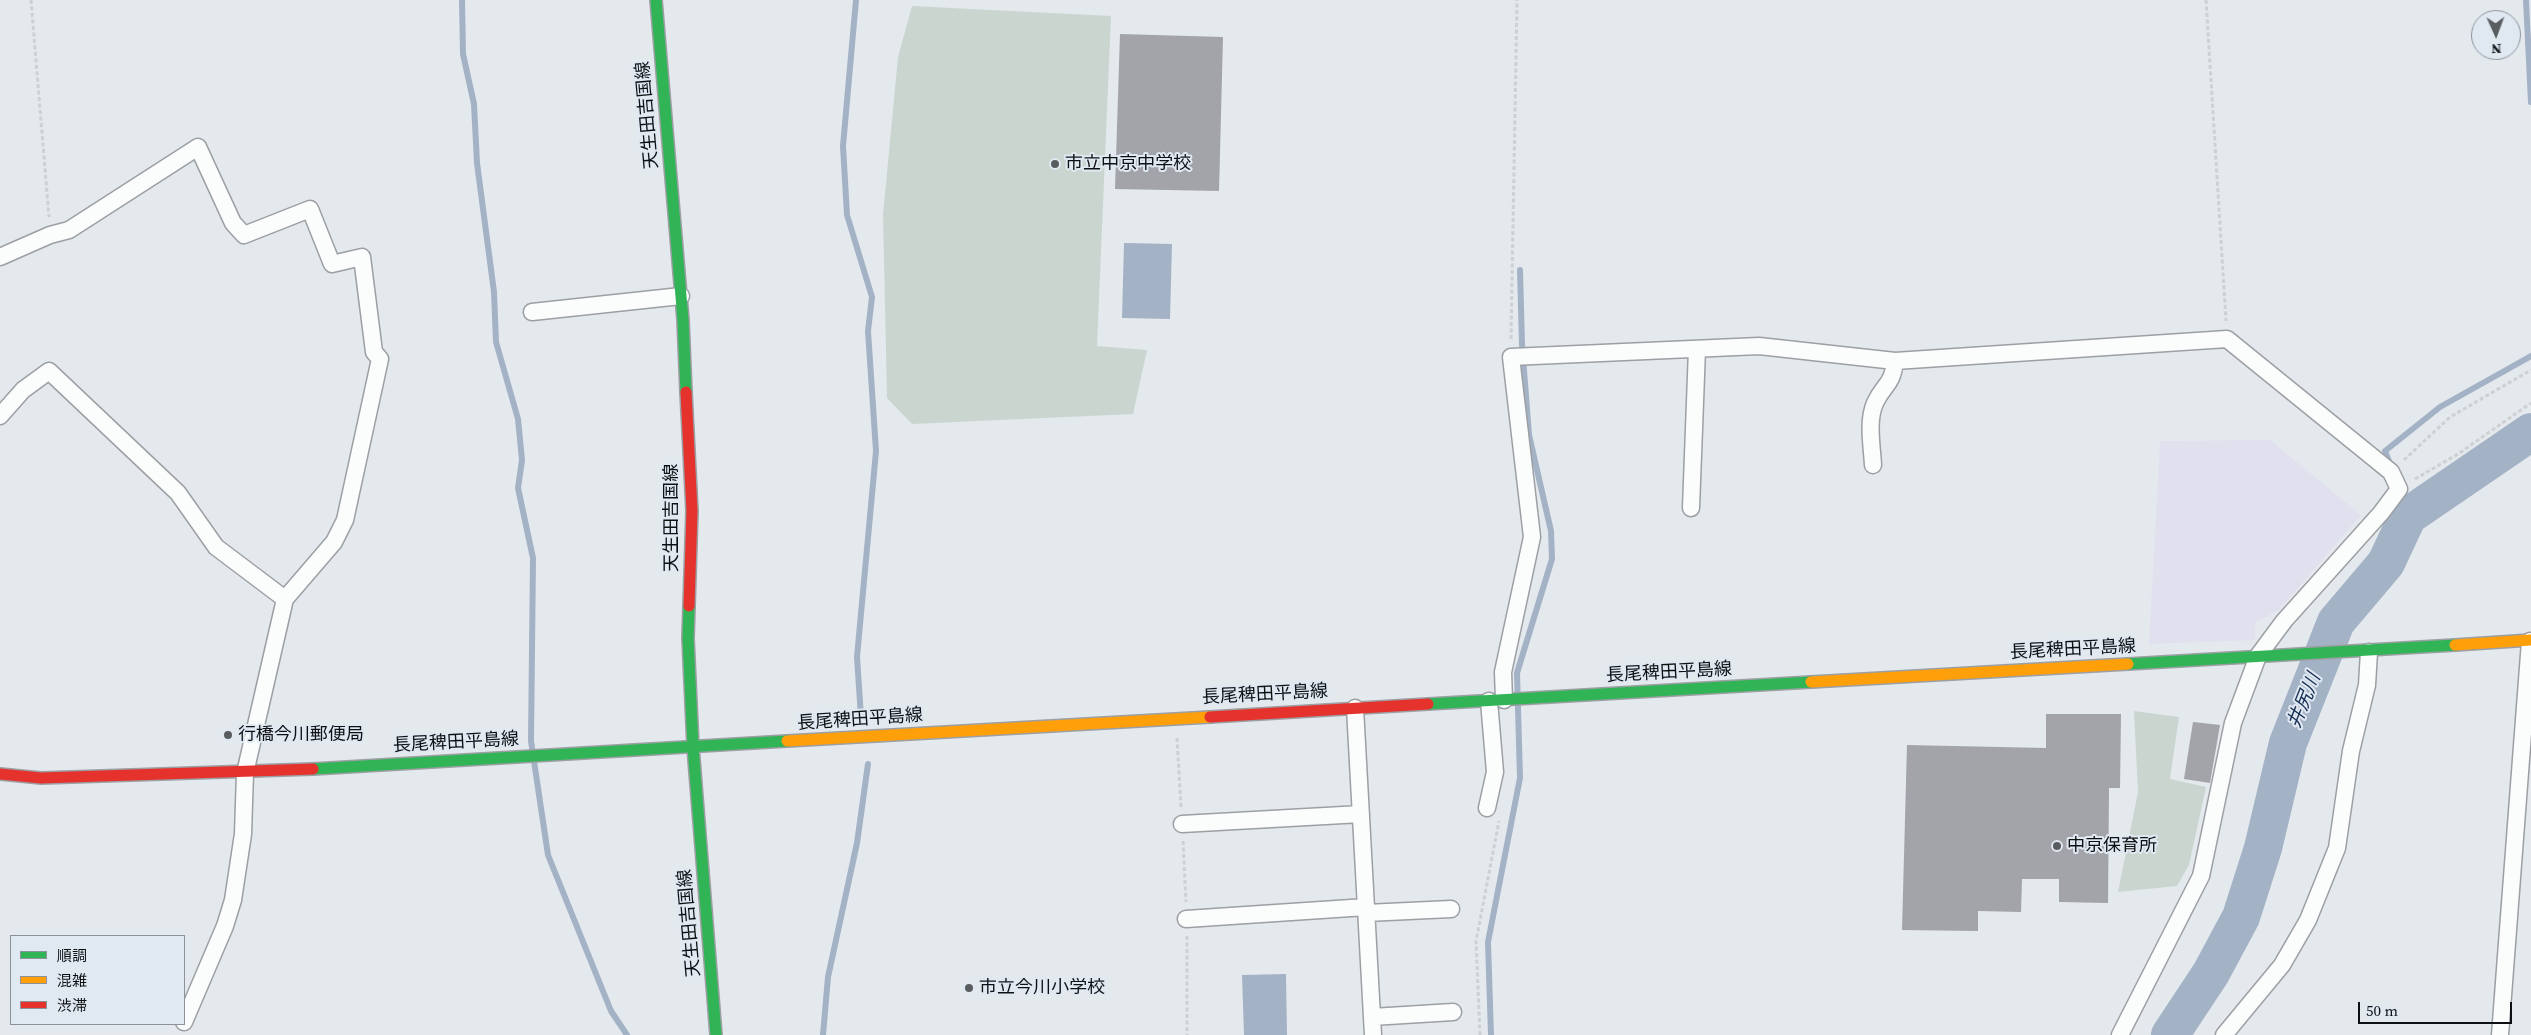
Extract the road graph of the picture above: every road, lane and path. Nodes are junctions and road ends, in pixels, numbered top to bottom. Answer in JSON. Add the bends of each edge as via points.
{"nodes":[{"id":1,"x":30,"y":0,"type":"edge"},
{"id":2,"x":656,"y":0,"type":"edge"},
{"id":3,"x":1517,"y":0,"type":"edge"},
{"id":4,"x":2206,"y":0,"type":"edge"},
{"id":5,"x":50,"y":235,"type":"junction"},
{"id":6,"x":0,"y":257,"type":"edge"},
{"id":7,"x":681,"y":296,"type":"junction"},
{"id":8,"x":532,"y":312,"type":"dead end"},
{"id":9,"x":2227,"y":339,"type":"junction"},
{"id":10,"x":1697,"y":349,"type":"junction"},
{"id":11,"x":1511,"y":357,"type":"junction"},
{"id":12,"x":1895,"y":361,"type":"junction"},
{"id":13,"x":2531,"y":370,"type":"edge"},
{"id":14,"x":2531,"y":403,"type":"edge"},
{"id":15,"x":0,"y":416,"type":"edge"},
{"id":16,"x":1873,"y":465,"type":"dead end"},
{"id":17,"x":2391,"y":472,"type":"junction"},
{"id":18,"x":2399,"y":489,"type":"junction"},
{"id":19,"x":1691,"y":508,"type":"dead end"},
{"id":20,"x":285,"y":600,"type":"junction"},
{"id":21,"x":2530,"y":640,"type":"edge"},
{"id":22,"x":2364,"y":652,"type":"junction"},
{"id":23,"x":2265,"y":656,"type":"junction"},
{"id":24,"x":1496,"y":701,"type":"junction"},
{"id":25,"x":1354,"y":708,"type":"junction"},
{"id":26,"x":1176,"y":718,"type":"junction"},
{"id":27,"x":693,"y":747,"type":"junction"},
{"id":28,"x":246,"y":772,"type":"junction"},
{"id":29,"x":0,"y":774,"type":"edge"},
{"id":30,"x":1494,"y":810,"type":"joint"},
{"id":31,"x":1360,"y":814,"type":"junction"},
{"id":32,"x":1182,"y":824,"type":"junction"},
{"id":33,"x":1450,"y":908,"type":"dead end"},
{"id":34,"x":1366,"y":910,"type":"junction"},
{"id":35,"x":1186,"y":920,"type":"junction"},
{"id":36,"x":1453,"y":1012,"type":"dead end"},
{"id":37,"x":1372,"y":1017,"type":"junction"},
{"id":38,"x":185,"y":1018,"type":"edge"},
{"id":39,"x":716,"y":1035,"type":"edge"},
{"id":40,"x":1187,"y":1035,"type":"edge"},
{"id":41,"x":1373,"y":1035,"type":"edge"},
{"id":42,"x":1480,"y":1035,"type":"edge"},
{"id":43,"x":2120,"y":1035,"type":"edge"},
{"id":44,"x":2224,"y":1035,"type":"edge"},
{"id":45,"x":2500,"y":1035,"type":"edge"}],
"edges":[{"from":1,"to":5,"type":"path"},
{"from":2,"to":7,"type":"main road","name":"天生田吉国線"},
{"from":3,"to":11,"type":"path"},
{"from":4,"to":9,"type":"path"},
{"from":5,"to":6,"type":"street"},
{"from":5,"to":20,"type":"street","via":[[69,230],[198,147],[233,223],[244,235],[310,209],[332,264],[362,257],[374,352],[380,359],[345,520],[334,542]]},
{"from":7,"to":8,"type":"street"},
{"from":7,"to":27,"type":"main road","name":"天生田吉国線","via":[[692,510],[688,638]]},
{"from":9,"to":12,"type":"street"},
{"from":9,"to":17,"type":"street"},
{"from":10,"to":11,"type":"street"},
{"from":10,"to":12,"type":"street","via":[[1759,346]]},
{"from":10,"to":19,"type":"street"},
{"from":11,"to":24,"type":"street","via":[[1532,537]]},
{"from":12,"to":16,"type":"street","via":[[1893,378],[1875,403],[1871,425]]},
{"from":13,"to":17,"type":"path","via":[[2450,417]]},
{"from":14,"to":18,"type":"path","via":[[2458,454]]},
{"from":15,"to":20,"type":"street","via":[[23,390],[49,371],[178,493],[216,547]]},
{"from":17,"to":18,"type":"street"},
{"from":18,"to":23,"type":"street","via":[[2284,621]]},
{"from":20,"to":28,"type":"street"},
{"from":21,"to":22,"type":"main road","name":"長尾稗田平島線"},
{"from":21,"to":45,"type":"street"},
{"from":22,"to":23,"type":"main road","name":"長尾稗田平島線"},
{"from":22,"to":44,"type":"street","via":[[2367,685],[2351,750],[2337,848],[2308,920],[2282,965]]},
{"from":23,"to":24,"type":"main road","name":"長尾稗田平島線"},
{"from":23,"to":43,"type":"street","via":[[2233,723],[2201,876]]},
{"from":24,"to":25,"type":"main road","name":"長尾稗田平島線"},
{"from":24,"to":30,"type":"street"},
{"from":25,"to":26,"type":"main road","name":"長尾稗田平島線"},
{"from":25,"to":31,"type":"street"},
{"from":26,"to":27,"type":"main road","name":"長尾稗田平島線"},
{"from":26,"to":32,"type":"path"},
{"from":27,"to":28,"type":"main road","name":"長尾稗田平島線"},
{"from":27,"to":39,"type":"main road","name":"天生田吉国線"},
{"from":28,"to":29,"type":"main road","name":"長尾稗田平島線","via":[[41,778]]},
{"from":28,"to":38,"type":"street","via":[[243,834],[233,900]]},
{"from":30,"to":42,"type":"path","via":[[1476,942]]},
{"from":31,"to":32,"type":"street"},
{"from":31,"to":34,"type":"street"},
{"from":32,"to":35,"type":"path"},
{"from":33,"to":34,"type":"street"},
{"from":34,"to":35,"type":"street"},
{"from":34,"to":37,"type":"street"},
{"from":35,"to":40,"type":"path"},
{"from":36,"to":37,"type":"street"},
{"from":37,"to":41,"type":"street"}]}
